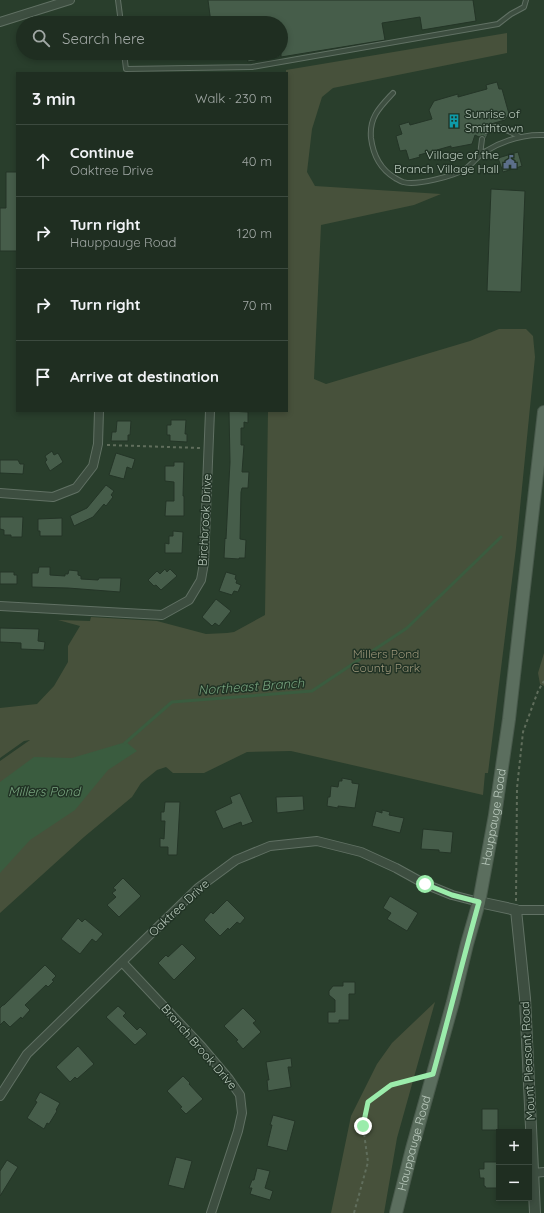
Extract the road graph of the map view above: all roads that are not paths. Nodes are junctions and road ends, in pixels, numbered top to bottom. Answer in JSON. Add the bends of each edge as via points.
{"nodes":[{"id":1,"x":70,"y":0,"type":"edge"},
{"id":2,"x":118,"y":0,"type":"edge"},
{"id":3,"x":526,"y":0,"type":"edge"},
{"id":4,"x":19,"y":16,"type":"edge"},
{"id":5,"x":120,"y":16,"type":"edge"},
{"id":6,"x":16,"y":17,"type":"edge"},
{"id":7,"x":0,"y":22,"type":"edge"},
{"id":8,"x":125,"y":60,"type":"edge"},
{"id":9,"x":393,"y":93,"type":"dead end"},
{"id":10,"x":486,"y":131,"type":"dead end"},
{"id":11,"x":544,"y":135,"type":"edge"},
{"id":12,"x":520,"y":137,"type":"junction"},
{"id":13,"x":482,"y":139,"type":"dead end"},
{"id":14,"x":480,"y":155,"type":"junction"},
{"id":15,"x":99,"y":412,"type":"edge"},
{"id":16,"x":210,"y":412,"type":"edge"},
{"id":17,"x":544,"y":412,"type":"edge"},
{"id":18,"x":0,"y":494,"type":"edge"},
{"id":19,"x":0,"y":606,"type":"edge"},
{"id":20,"x":479,"y":902,"type":"junction"},
{"id":21,"x":516,"y":910,"type":"junction"},
{"id":22,"x":544,"y":910,"type":"edge"},
{"id":23,"x":122,"y":962,"type":"junction"},
{"id":24,"x":0,"y":1096,"type":"edge"},
{"id":25,"x":544,"y":1172,"type":"edge"},
{"id":26,"x":533,"y":1173,"type":"junction"},
{"id":27,"x":211,"y":1213,"type":"edge"},
{"id":28,"x":396,"y":1213,"type":"edge"},
{"id":29,"x":535,"y":1213,"type":"edge"}],
"edges":[{"from":1,"to":4,"type":"street"},
{"from":2,"to":5,"type":"lane"},
{"from":3,"to":8,"type":"lane","via":[[524,7],[498,24],[252,67],[126,69]]},
{"from":6,"to":7,"type":"street"},
{"from":9,"to":14,"type":"lane","via":[[374,116],[370,130],[375,155],[390,175],[403,182],[440,179],[465,169]]},
{"from":10,"to":12,"type":"lane","via":[[497,127]]},
{"from":11,"to":12,"type":"lane"},
{"from":12,"to":14,"type":"lane"},
{"from":13,"to":14,"type":"lane"},
{"from":15,"to":18,"type":"street","via":[[98,444],[93,466],[76,488],[53,497]]},
{"from":16,"to":19,"type":"street","name":"Birchbrook Drive","via":[[204,563],[201,580],[189,600],[162,615]]},
{"from":17,"to":20,"type":"main road","name":"Hauppauge Road","via":[[509,719]]},
{"from":20,"to":21,"type":"street"},
{"from":20,"to":23,"type":"street","name":"Oaktree Drive","via":[[425,884],[361,852],[317,841],[270,846],[236,860],[198,888]]},
{"from":20,"to":28,"type":"main road","name":"Hauppauge Road"},
{"from":21,"to":22,"type":"street"},
{"from":21,"to":26,"type":"street","name":"Mount Pleasant Road","via":[[525,998]]},
{"from":23,"to":24,"type":"street","name":"Oaktree Drive","via":[[27,1054]]},
{"from":23,"to":27,"type":"street","name":"Branch Brook Drive","via":[[202,1047],[240,1095],[242,1113],[238,1131]]},
{"from":25,"to":26,"type":"street"},
{"from":26,"to":29,"type":"street","name":"Mount Pleasant Road"}]}
